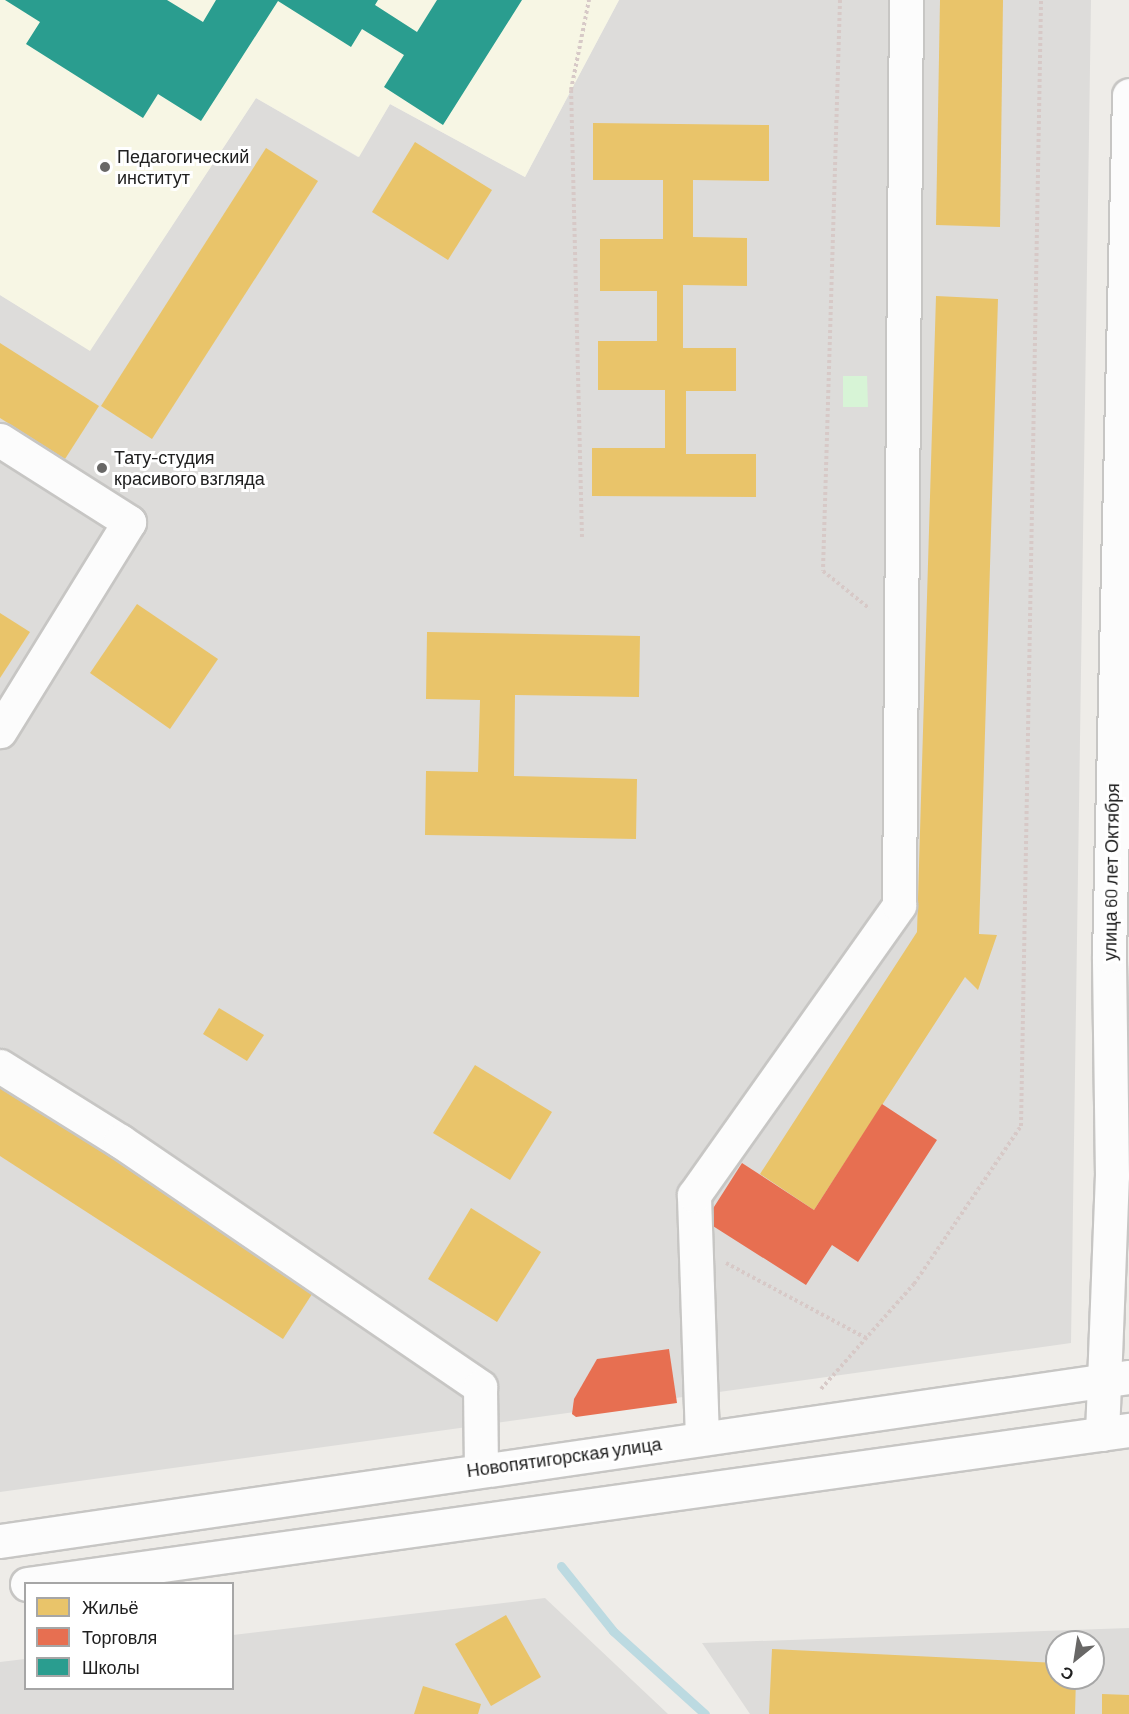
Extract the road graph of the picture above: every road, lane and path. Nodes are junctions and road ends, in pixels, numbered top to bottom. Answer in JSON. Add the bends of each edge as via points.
{"nodes":[{"id":1,"x":589,"y":0,"type":"edge"},
{"id":2,"x":840,"y":0,"type":"edge"},
{"id":3,"x":906,"y":0,"type":"edge"},
{"id":4,"x":1041,"y":0,"type":"edge"},
{"id":5,"x":1129,"y":95,"type":"edge"},
{"id":6,"x":1124,"y":415,"type":"edge"},
{"id":7,"x":0,"y":440,"type":"edge"},
{"id":8,"x":582,"y":537,"type":"dead end"},
{"id":9,"x":901,"y":634,"type":"junction"},
{"id":10,"x":0,"y":732,"type":"edge"},
{"id":11,"x":0,"y":1066,"type":"edge"},
{"id":12,"x":696,"y":1247,"type":"junction"},
{"id":13,"x":866,"y":1338,"type":"junction"},
{"id":14,"x":1116,"y":1379,"type":"edge"},
{"id":15,"x":819,"y":1391,"type":"dead end"},
{"id":16,"x":1115,"y":1432,"type":"edge"},
{"id":17,"x":702,"y":1438,"type":"junction"},
{"id":18,"x":481,"y":1468,"type":"junction"},
{"id":19,"x":0,"y":1541,"type":"edge"},
{"id":20,"x":40,"y":1582,"type":"edge"},
{"id":21,"x":24,"y":1584,"type":"edge"},
{"id":22,"x":0,"y":1588,"type":"edge"}],
"edges":[{"from":1,"to":8,"type":"path","via":[[571,90]]},
{"from":2,"to":9,"type":"path","via":[[823,571]]},
{"from":3,"to":9,"type":"street"},
{"from":4,"to":13,"type":"path","via":[[1021,1126],[914,1284]]},
{"from":5,"to":6,"type":"street","name":"улица 60 лет Октября"},
{"from":6,"to":14,"type":"street","name":"улица 60 лет Октября","via":[[1109,956]]},
{"from":7,"to":10,"type":"street","via":[[129,522]]},
{"from":9,"to":12,"type":"street","via":[[898,906],[694,1195]]},
{"from":11,"to":18,"type":"street","via":[[120,1141],[480,1387]]},
{"from":12,"to":13,"type":"path"},
{"from":12,"to":17,"type":"street"},
{"from":13,"to":15,"type":"path"},
{"from":14,"to":16,"type":"street","name":"улица 60 лет Октября"},
{"from":14,"to":17,"type":"street","name":"Новопятигорская улица"},
{"from":16,"to":20,"type":"street"},
{"from":17,"to":18,"type":"street","name":"Новопятигорская улица"},
{"from":18,"to":19,"type":"street","name":"Новопятигорская улица"},
{"from":21,"to":22,"type":"street"}]}
